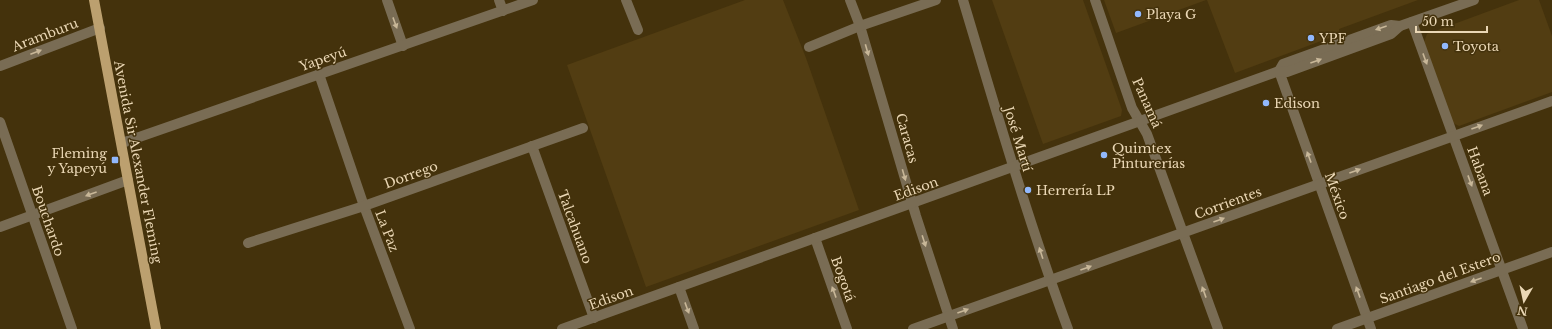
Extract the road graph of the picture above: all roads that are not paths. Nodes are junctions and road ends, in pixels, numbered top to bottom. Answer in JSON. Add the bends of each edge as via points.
{"nodes":[{"id":1,"x":94,"y":0,"type":"edge"},
{"id":2,"x":387,"y":0,"type":"edge"},
{"id":3,"x":499,"y":0,"type":"edge"},
{"id":4,"x":533,"y":0,"type":"edge"},
{"id":5,"x":626,"y":0,"type":"edge"},
{"id":6,"x":850,"y":0,"type":"edge"},
{"id":7,"x":936,"y":0,"type":"edge"},
{"id":8,"x":963,"y":0,"type":"edge"},
{"id":9,"x":1095,"y":0,"type":"edge"},
{"id":10,"x":1474,"y":0,"type":"edge"},
{"id":11,"x":503,"y":11,"type":"junction"},
{"id":12,"x":1412,"y":22,"type":"junction"},
{"id":13,"x":860,"y":26,"type":"junction"},
{"id":14,"x":100,"y":28,"type":"junction"},
{"id":15,"x":638,"y":30,"type":"dead end"},
{"id":16,"x":403,"y":46,"type":"junction"},
{"id":17,"x":809,"y":46,"type":"dead end"},
{"id":18,"x":0,"y":66,"type":"edge"},
{"id":19,"x":1279,"y":71,"type":"junction"},
{"id":20,"x":319,"y":74,"type":"junction"},
{"id":21,"x":1552,"y":101,"type":"edge"},
{"id":22,"x":0,"y":122,"type":"edge"},
{"id":23,"x":1140,"y":122,"type":"junction"},
{"id":24,"x":583,"y":128,"type":"dead end"},
{"id":25,"x":1454,"y":136,"type":"junction"},
{"id":26,"x":122,"y":143,"type":"junction"},
{"id":27,"x":532,"y":146,"type":"junction"},
{"id":28,"x":1012,"y":167,"type":"junction"},
{"id":29,"x":128,"y":180,"type":"junction"},
{"id":30,"x":1319,"y":184,"type":"junction"},
{"id":31,"x":912,"y":204,"type":"junction"},
{"id":32,"x":364,"y":206,"type":"junction"},
{"id":33,"x":32,"y":215,"type":"junction"},
{"id":34,"x":0,"y":226,"type":"edge"},
{"id":35,"x":1183,"y":233,"type":"junction"},
{"id":36,"x":815,"y":238,"type":"junction"},
{"id":37,"x":248,"y":243,"type":"dead end"},
{"id":38,"x":1552,"y":252,"type":"edge"},
{"id":39,"x":1502,"y":270,"type":"junction"},
{"id":40,"x":1050,"y":280,"type":"junction"},
{"id":41,"x":679,"y":287,"type":"junction"},
{"id":42,"x":949,"y":316,"type":"junction"},
{"id":43,"x":594,"y":318,"type":"junction"},
{"id":44,"x":1367,"y":318,"type":"junction"},
{"id":45,"x":72,"y":329,"type":"edge"},
{"id":46,"x":156,"y":329,"type":"edge"},
{"id":47,"x":410,"y":329,"type":"edge"},
{"id":48,"x":562,"y":329,"type":"edge"},
{"id":49,"x":694,"y":329,"type":"edge"},
{"id":50,"x":847,"y":329,"type":"edge"},
{"id":51,"x":913,"y":329,"type":"edge"},
{"id":52,"x":953,"y":329,"type":"edge"},
{"id":53,"x":1068,"y":329,"type":"edge"},
{"id":54,"x":1218,"y":329,"type":"edge"},
{"id":55,"x":1337,"y":329,"type":"edge"},
{"id":56,"x":1371,"y":329,"type":"edge"},
{"id":57,"x":1523,"y":329,"type":"edge"}],
"edges":[{"from":1,"to":14,"type":"main road","name":"Avenida Sir Alexander Fleming"},
{"from":2,"to":16,"type":"street","one_way":true},
{"from":3,"to":11,"type":"street"},
{"from":4,"to":11,"type":"street","name":"Yapeyú"},
{"from":5,"to":15,"type":"street"},
{"from":6,"to":13,"type":"street","name":"Caracas"},
{"from":7,"to":13,"type":"street"},
{"from":8,"to":28,"type":"street","name":"José Martí"},
{"from":9,"to":23,"type":"street","name":"Panamá","via":[[1132,108]]},
{"from":10,"to":12,"type":"street","name":"Edison"},
{"from":11,"to":16,"type":"street","name":"Yapeyú"},
{"from":12,"to":19,"type":"street","name":"Edison","via":[[1400,26],[1391,24],[1334,44],[1283,64]]},
{"from":12,"to":25,"type":"street","name":"Habana","one_way":true},
{"from":13,"to":17,"type":"street"},
{"from":13,"to":31,"type":"street","name":"Caracas","one_way":true},
{"from":18,"to":14,"type":"street","name":"Aramburu","one_way":true},
{"from":14,"to":26,"type":"main road","name":"Avenida Sir Alexander Fleming"},
{"from":16,"to":20,"type":"street","name":"Yapeyú"},
{"from":19,"to":23,"type":"street","name":"Edison"},
{"from":30,"to":19,"type":"street","name":"México","one_way":true},
{"from":20,"to":26,"type":"street","name":"Yapeyú"},
{"from":20,"to":32,"type":"street","name":"La Paz"},
{"from":25,"to":21,"type":"street","name":"Corrientes","one_way":true},
{"from":22,"to":33,"type":"street","name":"Bouchardo"},
{"from":23,"to":28,"type":"street","name":"Edison"},
{"from":23,"to":35,"type":"street","name":"Panamá","via":[[1147,134]]},
{"from":24,"to":27,"type":"street","name":"Dorrego"},
{"from":30,"to":25,"type":"street","name":"Corrientes","one_way":true},
{"from":25,"to":39,"type":"street","name":"Habana","one_way":true},
{"from":26,"to":29,"type":"main road","name":"Avenida Sir Alexander Fleming"},
{"from":27,"to":32,"type":"street","name":"Dorrego"},
{"from":27,"to":43,"type":"street","name":"Talcahuano"},
{"from":28,"to":31,"type":"street","name":"Edison"},
{"from":40,"to":28,"type":"street","name":"José Martí","one_way":true},
{"from":29,"to":33,"type":"street","one_way":true},
{"from":29,"to":46,"type":"main road","name":"Avenida Sir Alexander Fleming"},
{"from":35,"to":30,"type":"street","name":"Corrientes","one_way":true},
{"from":44,"to":30,"type":"street","name":"México","one_way":true},
{"from":31,"to":36,"type":"street","name":"Edison"},
{"from":31,"to":42,"type":"street","name":"Caracas","one_way":true},
{"from":32,"to":37,"type":"street","name":"Dorrego"},
{"from":32,"to":47,"type":"street","name":"La Paz"},
{"from":33,"to":34,"type":"street"},
{"from":33,"to":45,"type":"street","name":"Bouchardo"},
{"from":40,"to":35,"type":"street","name":"Corrientes","one_way":true},
{"from":54,"to":35,"type":"street","name":"Panamá","one_way":true},
{"from":36,"to":41,"type":"street","name":"Edison"},
{"from":50,"to":36,"type":"street","name":"Bogotá","one_way":true},
{"from":38,"to":39,"type":"street","name":"Santiago del Estero"},
{"from":39,"to":44,"type":"street","name":"Santiago del Estero","one_way":true},
{"from":39,"to":57,"type":"street","name":"Habana"},
{"from":42,"to":40,"type":"street","name":"Corrientes","one_way":true},
{"from":40,"to":53,"type":"street","name":"José Martí"},
{"from":41,"to":43,"type":"street","name":"Edison"},
{"from":41,"to":49,"type":"street","one_way":true},
{"from":42,"to":51,"type":"street","name":"Corrientes"},
{"from":42,"to":52,"type":"street","name":"Caracas"},
{"from":43,"to":48,"type":"street","name":"Edison"},
{"from":44,"to":55,"type":"street","name":"Santiago del Estero"},
{"from":44,"to":56,"type":"street","name":"México"}]}
